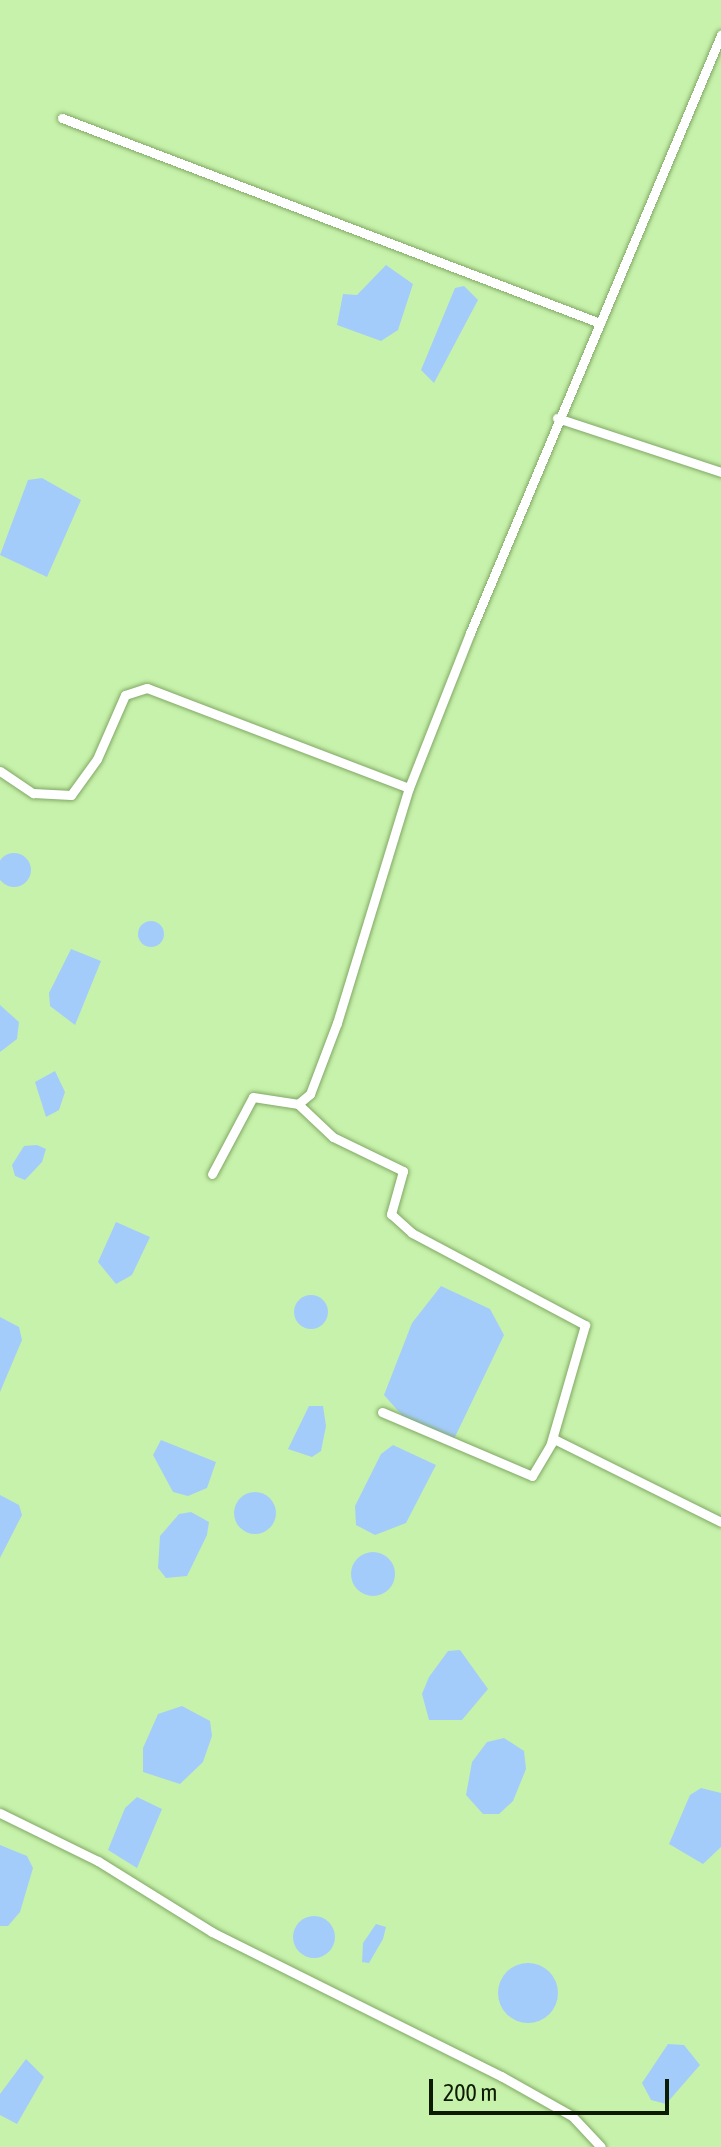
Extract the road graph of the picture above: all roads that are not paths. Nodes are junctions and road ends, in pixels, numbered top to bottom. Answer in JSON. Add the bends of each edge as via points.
{"nodes":[{"id":1,"x":721,"y":35,"type":"edge"},
{"id":2,"x":62,"y":118,"type":"dead end"},
{"id":3,"x":600,"y":323,"type":"junction"},
{"id":4,"x":557,"y":418,"type":"junction"},
{"id":5,"x":721,"y":472,"type":"edge"},
{"id":6,"x":0,"y":771,"type":"edge"},
{"id":7,"x":409,"y":788,"type":"junction"},
{"id":8,"x":298,"y":1104,"type":"junction"},
{"id":9,"x":212,"y":1174,"type":"dead end"},
{"id":10,"x":382,"y":1412,"type":"dead end"},
{"id":11,"x":551,"y":1443,"type":"junction"},
{"id":12,"x":721,"y":1522,"type":"edge"},
{"id":13,"x":0,"y":1813,"type":"edge"},
{"id":14,"x":601,"y":2147,"type":"edge"}],
"edges":[{"from":1,"to":3,"type":"street"},
{"from":2,"to":3,"type":"street"},
{"from":3,"to":4,"type":"street"},
{"from":4,"to":5,"type":"street"},
{"from":4,"to":7,"type":"street"},
{"from":6,"to":7,"type":"street","via":[[33,793],[71,795],[97,759],[125,695],[147,688]]},
{"from":7,"to":8,"type":"street","via":[[337,1023],[310,1094]]},
{"from":8,"to":9,"type":"street","via":[[253,1097],[244,1103]]},
{"from":8,"to":11,"type":"street","via":[[333,1137],[403,1171],[391,1214],[412,1233],[585,1325]]},
{"from":10,"to":11,"type":"street","via":[[532,1476]]},
{"from":11,"to":12,"type":"street"},
{"from":13,"to":14,"type":"street","via":[[98,1861],[212,1932],[501,2076],[572,2116]]}]}
